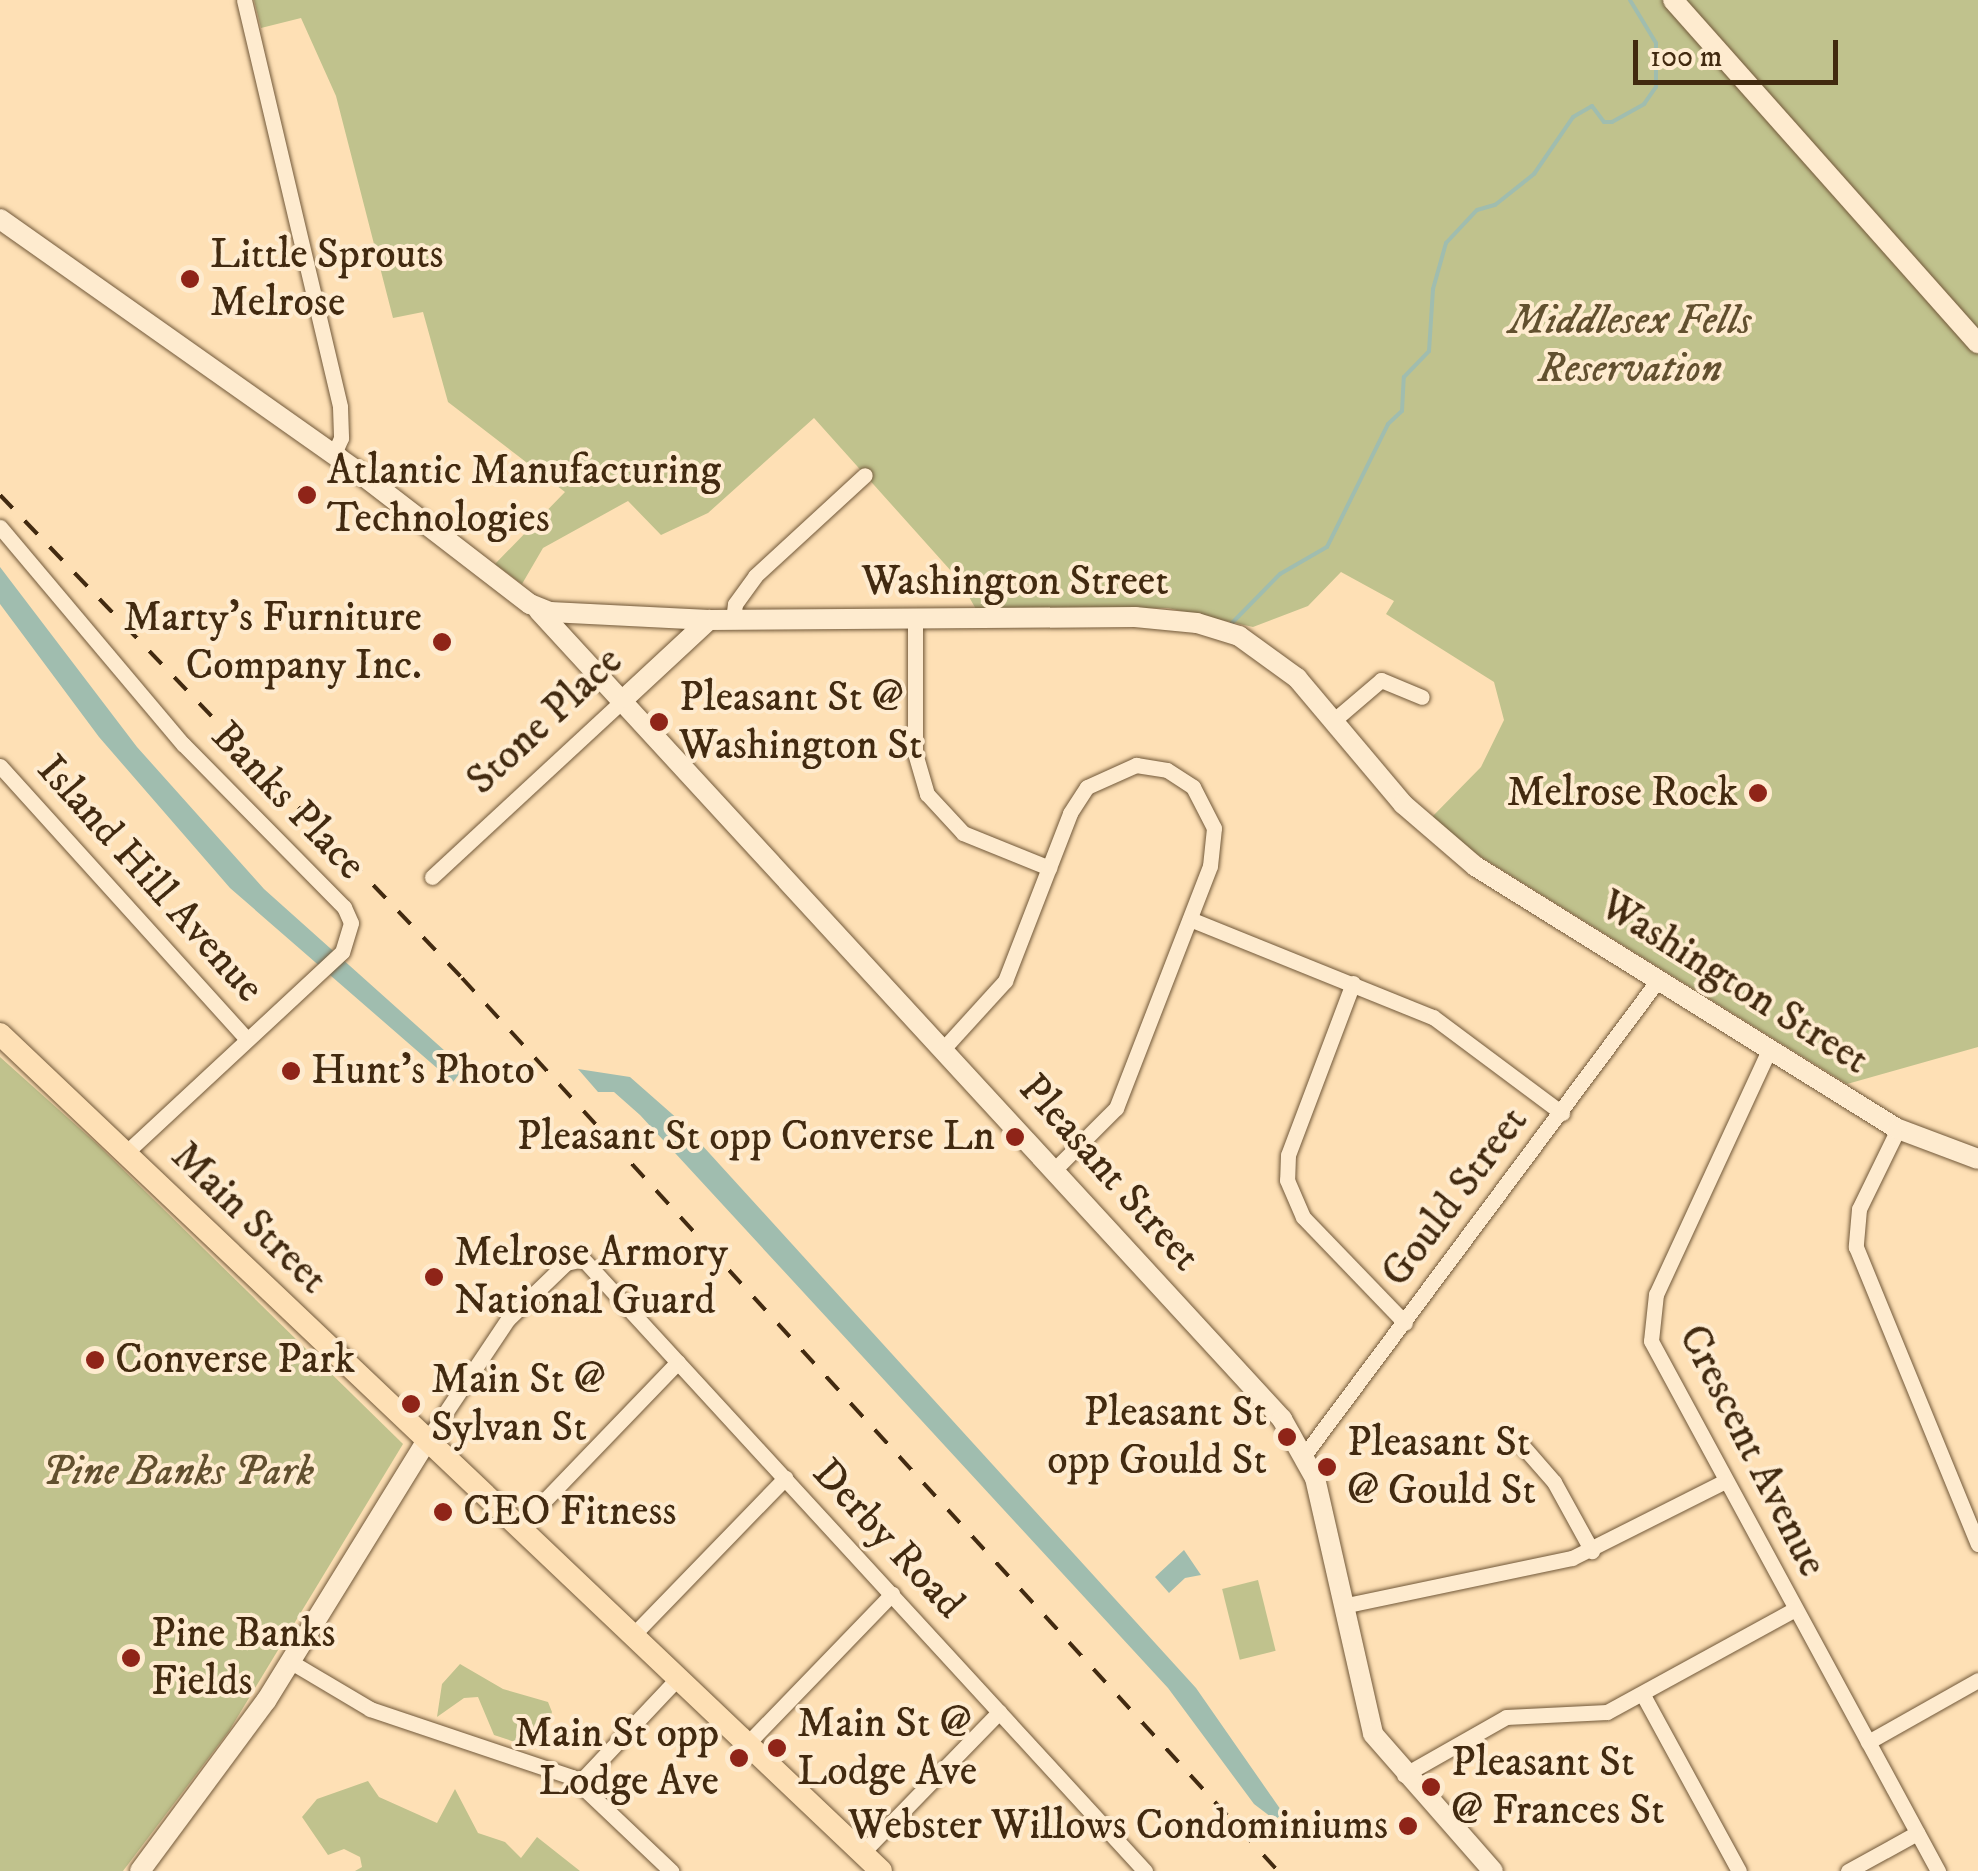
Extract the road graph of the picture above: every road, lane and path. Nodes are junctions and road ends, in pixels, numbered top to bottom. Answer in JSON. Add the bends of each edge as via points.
{"nodes":[{"id":1,"x":244,"y":0,"type":"edge"},
{"id":2,"x":1674,"y":0,"type":"edge"},
{"id":3,"x":0,"y":219,"type":"edge"},
{"id":4,"x":1978,"y":343,"type":"edge"},
{"id":5,"x":334,"y":454,"type":"junction"},
{"id":6,"x":865,"y":475,"type":"dead end"},
{"id":7,"x":0,"y":527,"type":"edge"},
{"id":8,"x":530,"y":604,"type":"junction"},
{"id":9,"x":915,"y":618,"type":"junction"},
{"id":10,"x":709,"y":620,"type":"junction"},
{"id":11,"x":733,"y":620,"type":"junction"},
{"id":12,"x":1422,"y":697,"type":"dead end"},
{"id":13,"x":625,"y":698,"type":"junction"},
{"id":14,"x":1334,"y":720,"type":"junction"},
{"id":15,"x":0,"y":766,"type":"edge"},
{"id":16,"x":1049,"y":868,"type":"junction"},
{"id":17,"x":432,"y":877,"type":"dead end"},
{"id":18,"x":1190,"y":919,"type":"junction"},
{"id":19,"x":1658,"y":980,"type":"junction"},
{"id":20,"x":1353,"y":983,"type":"junction"},
{"id":21,"x":0,"y":1034,"type":"edge"},
{"id":22,"x":248,"y":1039,"type":"junction"},
{"id":23,"x":944,"y":1048,"type":"junction"},
{"id":24,"x":1769,"y":1050,"type":"junction"},
{"id":25,"x":1562,"y":1113,"type":"junction"},
{"id":26,"x":1898,"y":1129,"type":"junction"},
{"id":27,"x":126,"y":1152,"type":"junction"},
{"id":28,"x":1978,"y":1159,"type":"edge"},
{"id":29,"x":1055,"y":1169,"type":"junction"},
{"id":30,"x":1405,"y":1323,"type":"junction"},
{"id":31,"x":678,"y":1362,"type":"junction"},
{"id":32,"x":427,"y":1440,"type":"junction"},
{"id":33,"x":1520,"y":1443,"type":"dead end"},
{"id":34,"x":1305,"y":1454,"type":"junction"},
{"id":35,"x":785,"y":1478,"type":"junction"},
{"id":36,"x":1723,"y":1482,"type":"junction"},
{"id":37,"x":519,"y":1527,"type":"junction"},
{"id":38,"x":1978,"y":1544,"type":"edge"},
{"id":39,"x":1592,"y":1550,"type":"junction"},
{"id":40,"x":892,"y":1594,"type":"junction"},
{"id":41,"x":1342,"y":1606,"type":"junction"},
{"id":42,"x":1794,"y":1610,"type":"junction"},
{"id":43,"x":633,"y":1635,"type":"junction"},
{"id":44,"x":291,"y":1662,"type":"junction"},
{"id":45,"x":678,"y":1678,"type":"junction"},
{"id":46,"x":1978,"y":1680,"type":"edge"},
{"id":47,"x":1643,"y":1695,"type":"junction"},
{"id":48,"x":998,"y":1712,"type":"junction"},
{"id":49,"x":1868,"y":1742,"type":"junction"},
{"id":50,"x":748,"y":1744,"type":"junction"},
{"id":51,"x":1404,"y":1775,"type":"junction"},
{"id":52,"x":580,"y":1783,"type":"junction"},
{"id":53,"x":1917,"y":1833,"type":"junction"},
{"id":54,"x":862,"y":1854,"type":"junction"},
{"id":55,"x":140,"y":1871,"type":"edge"},
{"id":56,"x":671,"y":1871,"type":"edge"},
{"id":57,"x":881,"y":1871,"type":"edge"},
{"id":58,"x":1144,"y":1871,"type":"edge"},
{"id":59,"x":1492,"y":1871,"type":"edge"},
{"id":60,"x":1738,"y":1871,"type":"edge"},
{"id":61,"x":1848,"y":1871,"type":"edge"},
{"id":62,"x":1938,"y":1871,"type":"edge"}],
"edges":[{"from":1,"to":5,"type":"street","via":[[340,407],[342,438]]},
{"from":2,"to":4,"type":"main road"},
{"from":3,"to":5,"type":"main road","name":"Washington Street"},
{"from":5,"to":8,"type":"main road","name":"Washington Street"},
{"from":6,"to":11,"type":"street","via":[[756,576],[737,600]]},
{"from":7,"to":22,"type":"street","name":"Banks Place","via":[[220,785],[344,906],[352,932],[342,952]]},
{"from":8,"to":10,"type":"main road","name":"Washington Street","via":[[566,615]]},
{"from":8,"to":13,"type":"main road","name":"Pleasant Street"},
{"from":9,"to":11,"type":"main road","name":"Washington Street"},
{"from":9,"to":14,"type":"main road","name":"Washington Street","via":[[1135,618],[1208,625],[1273,657]]},
{"from":9,"to":16,"type":"street","via":[[915,753],[927,794],[963,833]]},
{"from":10,"to":11,"type":"main road","name":"Washington Street"},
{"from":10,"to":13,"type":"main road","name":"Stone Place"},
{"from":12,"to":14,"type":"street","via":[[1382,680]]},
{"from":13,"to":17,"type":"street","name":"Stone Place"},
{"from":13,"to":23,"type":"main road","name":"Pleasant Street"},
{"from":14,"to":19,"type":"main road","name":"Washington Street","via":[[1439,838]]},
{"from":15,"to":22,"type":"street","name":"Island Hill Avenue"},
{"from":16,"to":18,"type":"street","via":[[1074,806],[1093,782],[1128,766],[1167,770],[1198,792],[1214,828],[1212,859]]},
{"from":16,"to":23,"type":"street","via":[[1005,981]]},
{"from":18,"to":20,"type":"street"},
{"from":18,"to":29,"type":"street","via":[[1116,1108]]},
{"from":19,"to":24,"type":"main road","name":"Washington Street"},
{"from":19,"to":25,"type":"street","name":"Gould Street"},
{"from":20,"to":25,"type":"street","via":[[1433,1017]]},
{"from":20,"to":30,"type":"street","via":[[1288,1154],[1286,1180],[1303,1217]]},
{"from":21,"to":27,"type":"main road","name":"Main Street"},
{"from":22,"to":27,"type":"street","name":"Banks Place"},
{"from":23,"to":29,"type":"main road","name":"Pleasant Street"},
{"from":24,"to":26,"type":"main road","name":"Washington Street"},
{"from":24,"to":36,"type":"street","name":"Crescent Avenue","via":[[1650,1317],[1656,1356]]},
{"from":25,"to":30,"type":"street","name":"Gould Street"},
{"from":26,"to":28,"type":"main road","name":"Washington Street"},
{"from":26,"to":38,"type":"street","via":[[1860,1208],[1856,1247]]},
{"from":27,"to":32,"type":"main road","name":"Main Street"},
{"from":29,"to":34,"type":"main road","name":"Pleasant Street","via":[[1271,1406]]},
{"from":30,"to":34,"type":"street","name":"Gould Street"},
{"from":31,"to":32,"type":"street","name":"Derby Road","via":[[578,1258],[508,1319]]},
{"from":31,"to":35,"type":"street","name":"Derby Road"},
{"from":31,"to":37,"type":"street"},
{"from":32,"to":37,"type":"main road","name":"Main Street"},
{"from":32,"to":44,"type":"main road"},
{"from":33,"to":39,"type":"street","via":[[1554,1482]]},
{"from":34,"to":41,"type":"main road","name":"Pleasant Street","via":[[1322,1502]]},
{"from":35,"to":40,"type":"street","name":"Derby Road"},
{"from":35,"to":43,"type":"street"},
{"from":36,"to":39,"type":"street"},
{"from":36,"to":42,"type":"street","name":"Crescent Avenue"},
{"from":37,"to":43,"type":"main road","name":"Main Street"},
{"from":39,"to":41,"type":"street"},
{"from":40,"to":48,"type":"street","name":"Derby Road"},
{"from":40,"to":50,"type":"street"},
{"from":41,"to":51,"type":"main road","name":"Pleasant Street","via":[[1368,1722]]},
{"from":42,"to":47,"type":"street"},
{"from":42,"to":49,"type":"street","name":"Crescent Avenue"},
{"from":43,"to":45,"type":"main road","name":"Main Street"},
{"from":44,"to":52,"type":"street","via":[[370,1709]]},
{"from":44,"to":55,"type":"main road"},
{"from":45,"to":50,"type":"main road","name":"Main Street"},
{"from":45,"to":52,"type":"street"},
{"from":46,"to":49,"type":"street"},
{"from":47,"to":51,"type":"street","via":[[1592,1717],[1502,1718]]},
{"from":47,"to":60,"type":"street"},
{"from":48,"to":54,"type":"street"},
{"from":48,"to":58,"type":"street","name":"Derby Road"},
{"from":49,"to":53,"type":"street","name":"Crescent Avenue"},
{"from":50,"to":54,"type":"main road","name":"Main Street"},
{"from":51,"to":59,"type":"main road","name":"Pleasant Street"},
{"from":52,"to":56,"type":"street"},
{"from":53,"to":61,"type":"street"},
{"from":53,"to":62,"type":"street","name":"Crescent Avenue"},
{"from":54,"to":57,"type":"main road","name":"Main Street"}]}
